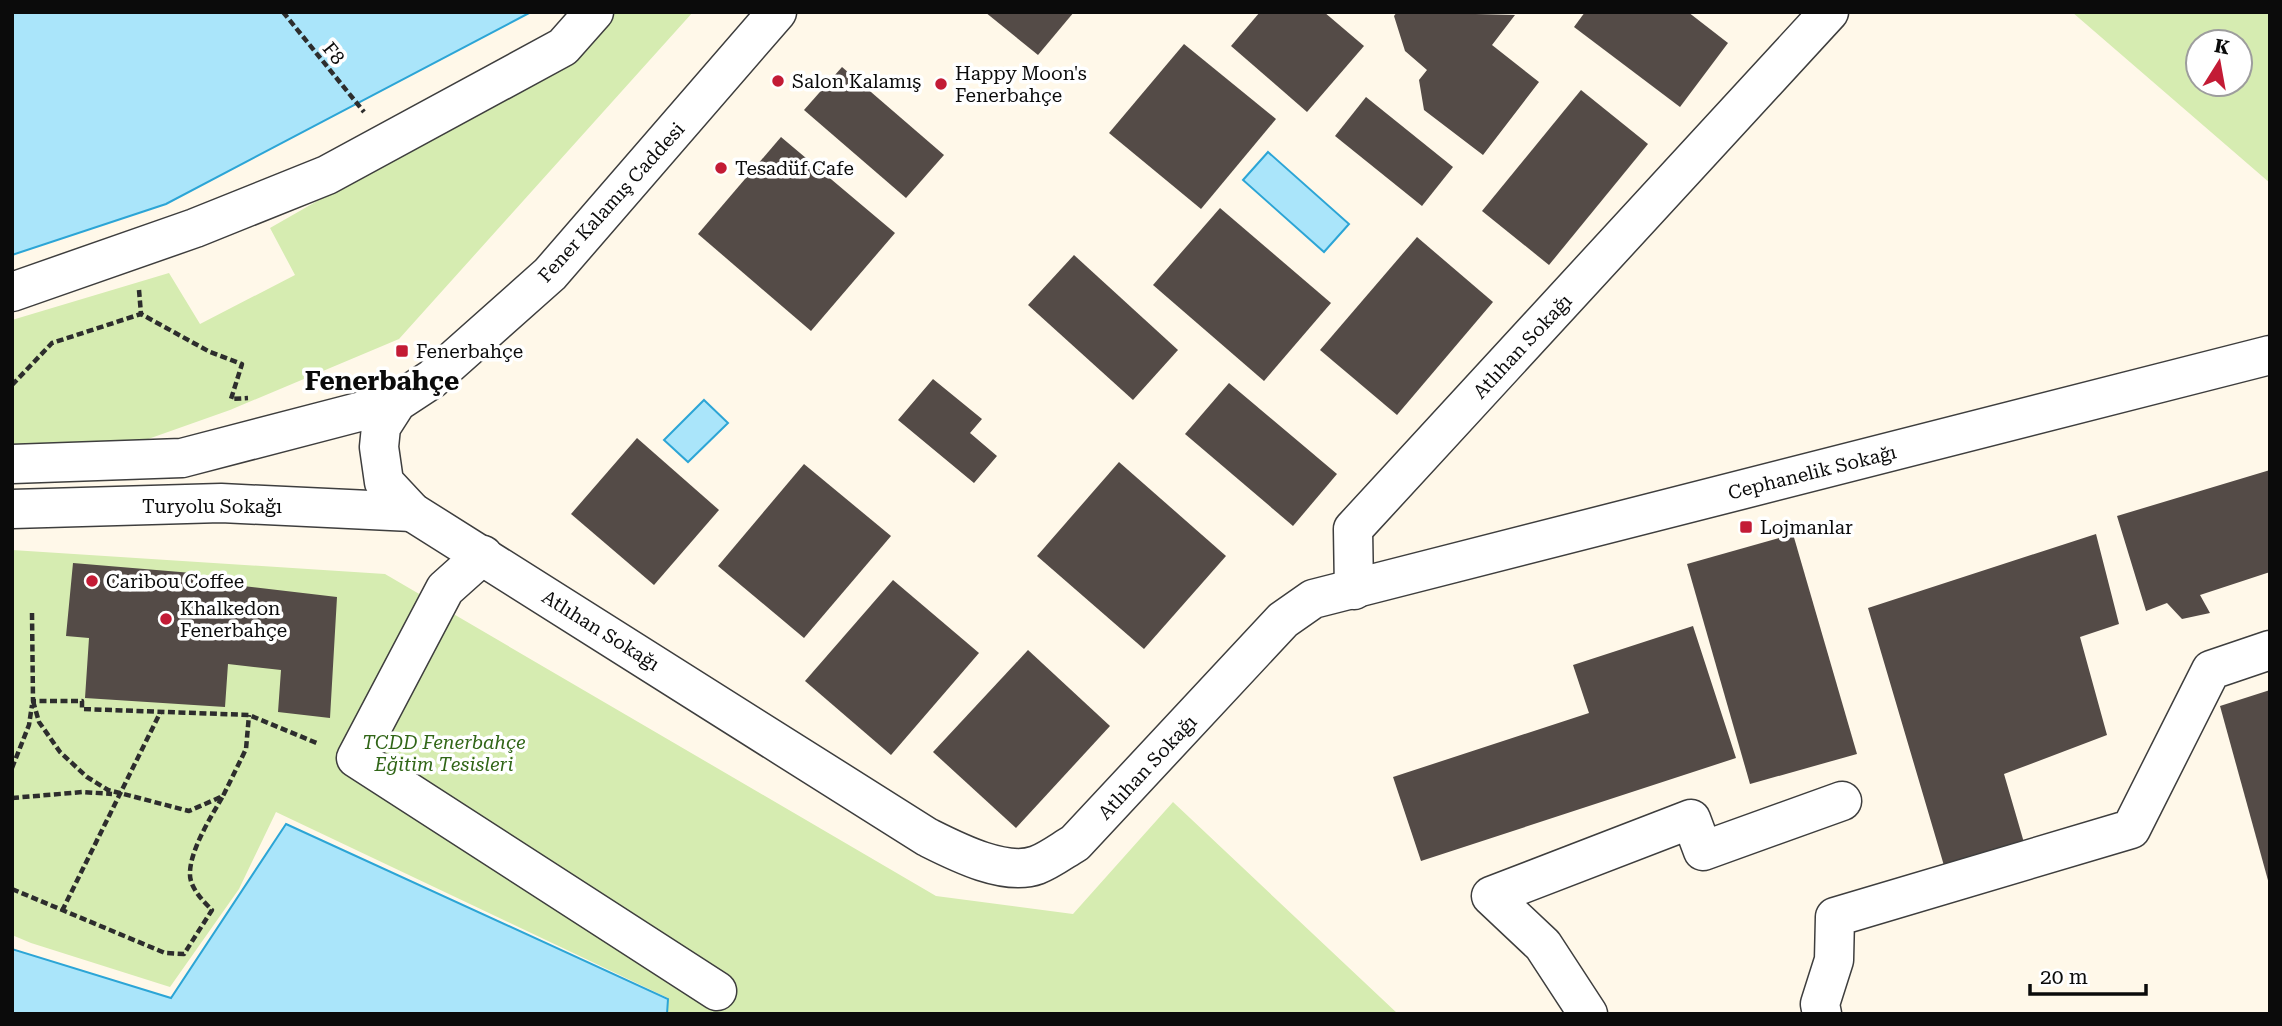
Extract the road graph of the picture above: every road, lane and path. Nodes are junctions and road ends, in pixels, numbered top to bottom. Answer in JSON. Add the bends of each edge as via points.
{"nodes":[{"id":1,"x":283,"y":12,"type":"edge"},
{"id":2,"x":594,"y":12,"type":"edge"},
{"id":3,"x":777,"y":12,"type":"edge"},
{"id":4,"x":1829,"y":12,"type":"edge"},
{"id":5,"x":364,"y":112,"type":"dead end"},
{"id":6,"x":12,"y":292,"type":"edge"},
{"id":7,"x":2270,"y":355,"type":"edge"},
{"id":8,"x":432,"y":379,"type":"joint"},
{"id":9,"x":12,"y":385,"type":"edge"},
{"id":10,"x":256,"y":398,"type":"dead end"},
{"id":11,"x":397,"y":402,"type":"junction"},
{"id":12,"x":12,"y":464,"type":"edge"},
{"id":13,"x":12,"y":509,"type":"edge"},
{"id":14,"x":412,"y":512,"type":"junction"},
{"id":15,"x":483,"y":555,"type":"junction"},
{"id":16,"x":1354,"y":590,"type":"junction"},
{"id":17,"x":32,"y":612,"type":"dead end"},
{"id":18,"x":2270,"y":650,"type":"edge"},
{"id":19,"x":33,"y":701,"type":"junction"},
{"id":20,"x":161,"y":711,"type":"junction"},
{"id":21,"x":249,"y":715,"type":"junction"},
{"id":22,"x":356,"y":758,"type":"junction"},
{"id":23,"x":12,"y":768,"type":"edge"},
{"id":24,"x":120,"y":795,"type":"junction"},
{"id":25,"x":223,"y":796,"type":"junction"},
{"id":26,"x":12,"y":798,"type":"edge"},
{"id":27,"x":1842,"y":802,"type":"dead end"},
{"id":28,"x":12,"y":889,"type":"edge"},
{"id":29,"x":62,"y":911,"type":"junction"},
{"id":30,"x":717,"y":991,"type":"dead end"},
{"id":31,"x":1588,"y":1014,"type":"edge"},
{"id":32,"x":1822,"y":1014,"type":"edge"}],
"edges":[{"from":1,"to":5,"type":"path","name":"F8"},
{"from":2,"to":6,"type":"street","via":[[563,47],[327,175],[195,228]]},
{"from":3,"to":8,"type":"street","name":"Fener Kalamış Caddesi","via":[[550,274]]},
{"from":4,"to":16,"type":"street","name":"Atlıhan Sokağı","via":[[1353,529]]},
{"from":7,"to":16,"type":"street","name":"Cephanelik Sokağı"},
{"from":8,"to":11,"type":"street","name":"Atlıhan Sokağı"},
{"from":9,"to":10,"type":"path","via":[[52,343],[141,314],[242,364],[231,399]]},
{"from":11,"to":12,"type":"street","via":[[182,458]]},
{"from":11,"to":14,"type":"street","name":"Atlıhan Sokağı","via":[[382,428],[379,447],[384,482]]},
{"from":13,"to":14,"type":"street","name":"Turyolu Sokağı","via":[[221,503]]},
{"from":14,"to":15,"type":"street","name":"Atlıhan Sokağı"},
{"from":15,"to":16,"type":"street","name":"Atlıhan Sokağı","via":[[927,837],[971,860],[1006,866],[1035,866],[1075,843],[1283,620],[1313,599]]},
{"from":15,"to":22,"type":"street","via":[[445,589]]},
{"from":17,"to":19,"type":"path"},
{"from":18,"to":32,"type":"street","via":[[2211,670],[2131,829],[1835,917],[1834,960],[1820,1004]]},
{"from":19,"to":20,"type":"path","via":[[82,701],[82,709]]},
{"from":19,"to":23,"type":"path"},
{"from":19,"to":24,"type":"path","via":[[39,722],[60,751],[87,777]]},
{"from":20,"to":21,"type":"path"},
{"from":20,"to":24,"type":"path"},
{"from":21,"to":22,"type":"path"},
{"from":21,"to":25,"type":"path","via":[[246,749]]},
{"from":22,"to":30,"type":"street"},
{"from":24,"to":25,"type":"path","via":[[189,811]]},
{"from":24,"to":26,"type":"path","via":[[83,792]]},
{"from":24,"to":29,"type":"path"},
{"from":25,"to":29,"type":"path","via":[[204,831],[190,873],[198,896],[212,910],[184,954],[165,953]]},
{"from":27,"to":31,"type":"street","via":[[1703,851],[1691,819],[1491,896],[1543,945]]},
{"from":28,"to":29,"type":"path"}]}
